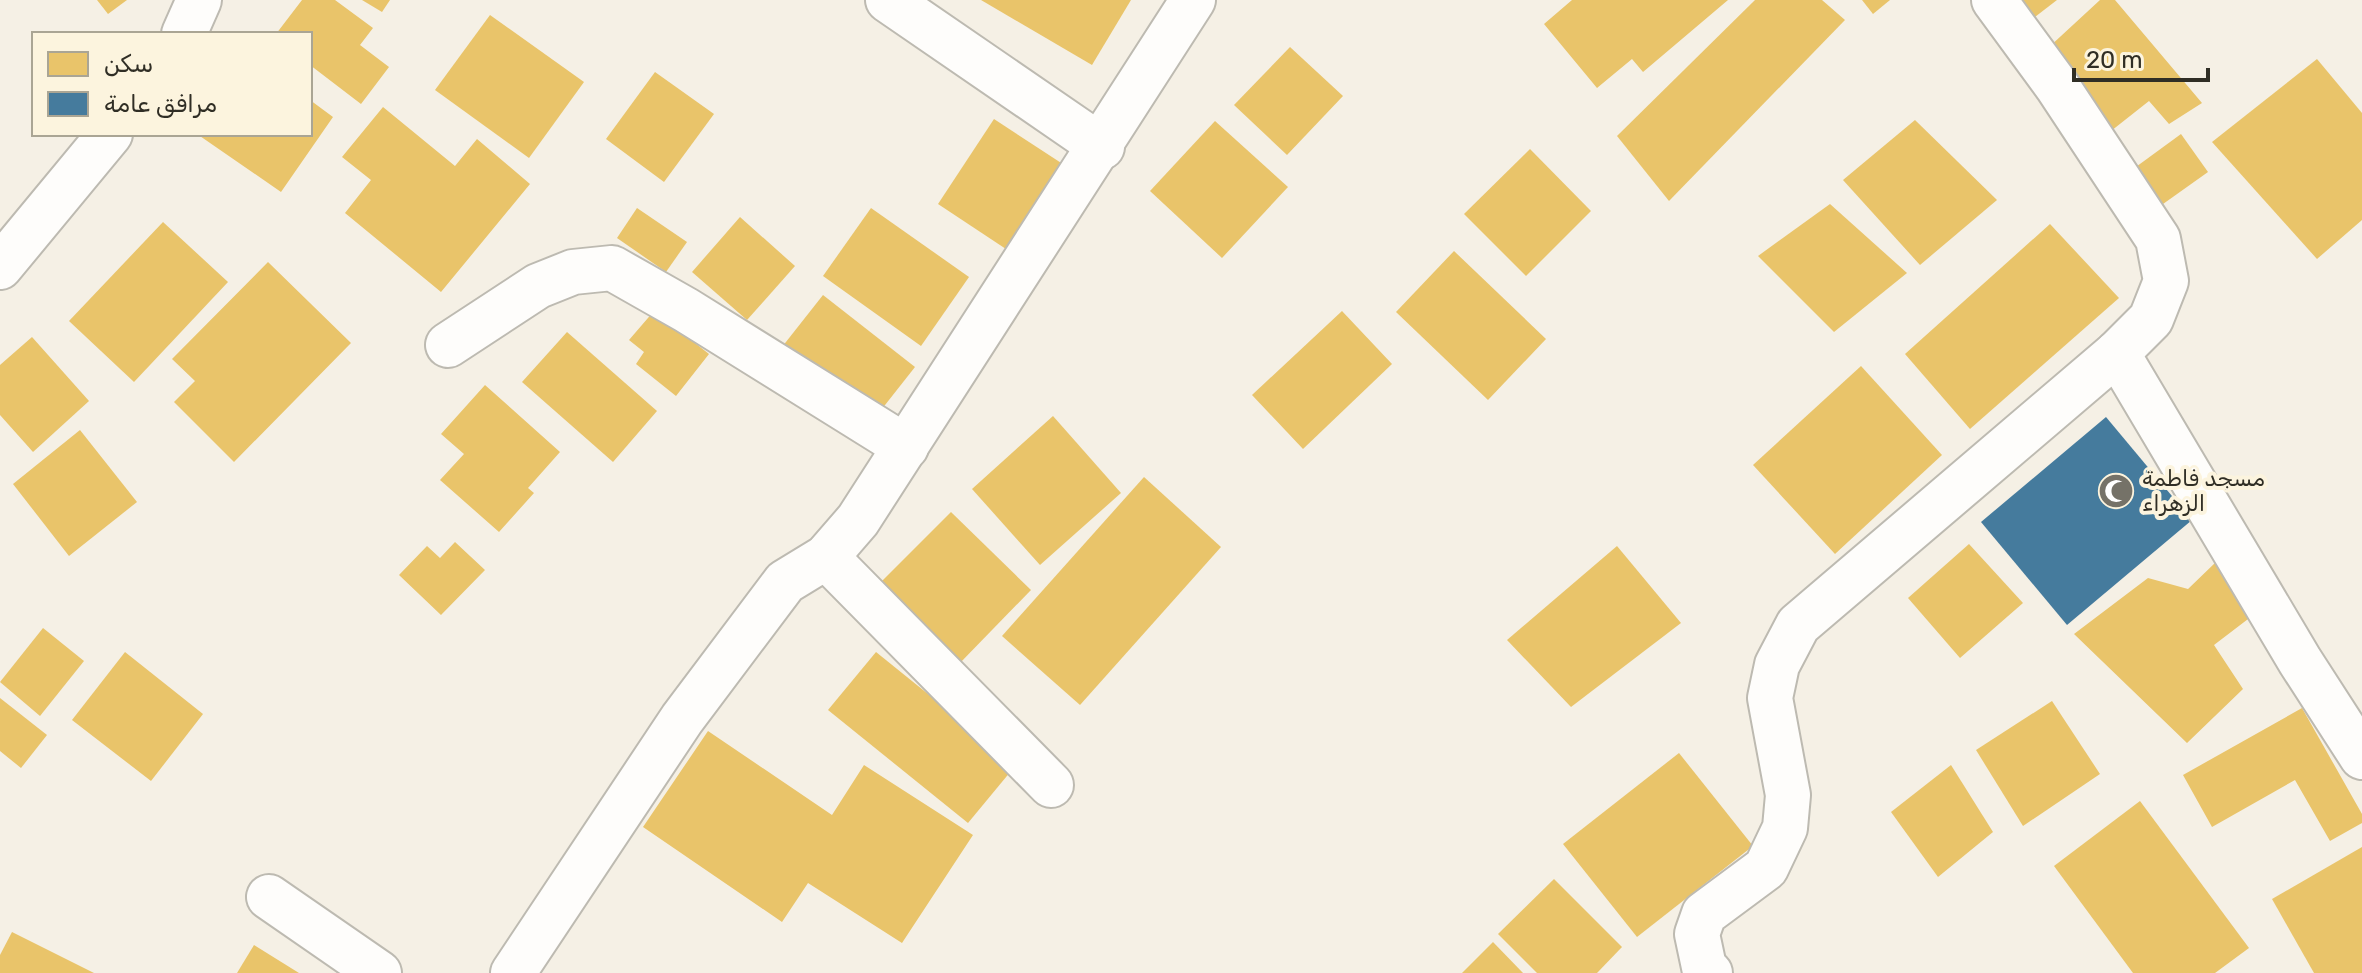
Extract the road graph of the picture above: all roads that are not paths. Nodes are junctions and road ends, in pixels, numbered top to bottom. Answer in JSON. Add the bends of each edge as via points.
{"nodes":[{"id":1,"x":199,"y":0,"type":"edge"},
{"id":2,"x":888,"y":0,"type":"edge"},
{"id":3,"x":1193,"y":0,"type":"edge"},
{"id":4,"x":1994,"y":0,"type":"edge"},
{"id":5,"x":185,"y":32,"type":"edge"},
{"id":6,"x":108,"y":136,"type":"edge"},
{"id":7,"x":1102,"y":147,"type":"junction"},
{"id":8,"x":0,"y":267,"type":"edge"},
{"id":9,"x":448,"y":345,"type":"dead end"},
{"id":10,"x":2117,"y":353,"type":"junction"},
{"id":11,"x":906,"y":447,"type":"junction"},
{"id":12,"x":826,"y":557,"type":"junction"},
{"id":13,"x":2362,"y":757,"type":"edge"},
{"id":14,"x":1051,"y":785,"type":"dead end"},
{"id":15,"x":269,"y":897,"type":"dead end"},
{"id":16,"x":379,"y":973,"type":"edge"},
{"id":17,"x":513,"y":973,"type":"edge"},
{"id":18,"x":1710,"y":973,"type":"edge"}],
"edges":[{"from":1,"to":5,"type":"street"},
{"from":2,"to":7,"type":"street"},
{"from":3,"to":7,"type":"street"},
{"from":4,"to":10,"type":"street","via":[[2158,239],[2166,281],[2151,319]]},
{"from":6,"to":8,"type":"street"},
{"from":7,"to":11,"type":"street"},
{"from":9,"to":11,"type":"street","via":[[538,286],[573,272],[612,268]]},
{"from":10,"to":13,"type":"street"},
{"from":10,"to":18,"type":"street","via":[[1798,625],[1777,665],[1770,698],[1788,795],[1785,828],[1766,868],[1704,914],[1697,934]]},
{"from":11,"to":12,"type":"street","via":[[858,520]]},
{"from":12,"to":14,"type":"street"},
{"from":12,"to":17,"type":"street","via":[[785,582],[682,719]]},
{"from":15,"to":16,"type":"street"}]}
